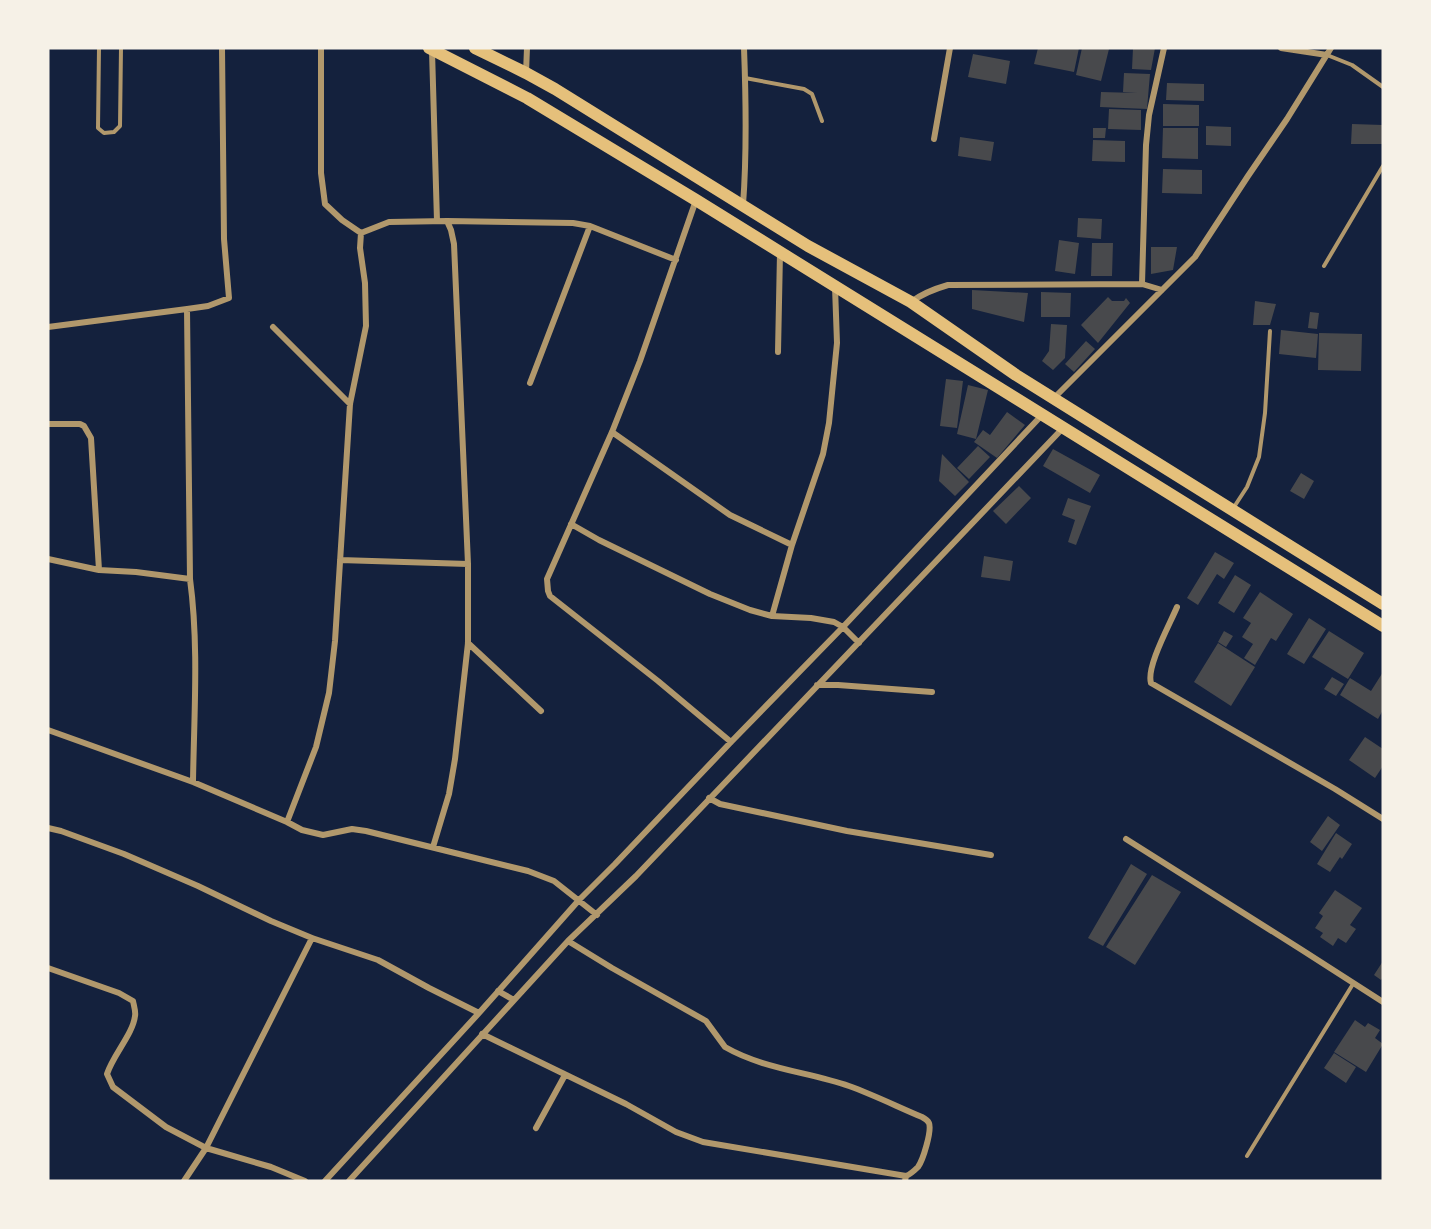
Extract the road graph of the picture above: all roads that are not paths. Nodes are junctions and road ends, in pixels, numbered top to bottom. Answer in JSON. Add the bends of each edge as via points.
{"nodes":[{"id":1,"x":99,"y":48,"type":"edge"},
{"id":2,"x":121,"y":48,"type":"edge"},
{"id":3,"x":222,"y":48,"type":"edge"},
{"id":4,"x":321,"y":48,"type":"edge"},
{"id":5,"x":475,"y":48,"type":"edge"},
{"id":6,"x":527,"y":48,"type":"edge"},
{"id":7,"x":744,"y":48,"type":"edge"},
{"id":8,"x":950,"y":48,"type":"edge"},
{"id":9,"x":1164,"y":48,"type":"edge"},
{"id":10,"x":1281,"y":48,"type":"edge"},
{"id":11,"x":1331,"y":48,"type":"edge"},
{"id":12,"x":430,"y":49,"type":"edge"},
{"id":13,"x":1327,"y":55,"type":"junction"},
{"id":14,"x":526,"y":73,"type":"junction"},
{"id":15,"x":745,"y":78,"type":"junction"},
{"id":16,"x":1383,"y":87,"type":"edge"},
{"id":17,"x":822,"y":121,"type":"dead end"},
{"id":18,"x":934,"y":139,"type":"dead end"},
{"id":19,"x":1383,"y":166,"type":"edge"},
{"id":20,"x":696,"y":200,"type":"junction"},
{"id":21,"x":748,"y":209,"type":"junction"},
{"id":22,"x":437,"y":221,"type":"junction"},
{"id":23,"x":447,"y":221,"type":"junction"},
{"id":24,"x":590,"y":226,"type":"junction"},
{"id":25,"x":362,"y":233,"type":"junction"},
{"id":26,"x":808,"y":246,"type":"junction"},
{"id":27,"x":780,"y":252,"type":"junction"},
{"id":28,"x":676,"y":260,"type":"junction"},
{"id":29,"x":1324,"y":266,"type":"dead end"},
{"id":30,"x":832,"y":284,"type":"junction"},
{"id":31,"x":1142,"y":284,"type":"junction"},
{"id":32,"x":1162,"y":290,"type":"junction"},
{"id":33,"x":911,"y":302,"type":"junction"},
{"id":34,"x":187,"y":309,"type":"junction"},
{"id":35,"x":48,"y":327,"type":"edge"},
{"id":36,"x":273,"y":327,"type":"dead end"},
{"id":37,"x":1270,"y":331,"type":"dead end"},
{"id":38,"x":778,"y":352,"type":"dead end"},
{"id":39,"x":530,"y":383,"type":"dead end"},
{"id":40,"x":1056,"y":400,"type":"junction"},
{"id":41,"x":350,"y":404,"type":"junction"},
{"id":42,"x":1044,"y":416,"type":"junction"},
{"id":43,"x":48,"y":424,"type":"edge"},
{"id":44,"x":1061,"y":426,"type":"junction"},
{"id":45,"x":612,"y":432,"type":"junction"},
{"id":46,"x":1232,"y":510,"type":"junction"},
{"id":47,"x":571,"y":524,"type":"junction"},
{"id":48,"x":792,"y":545,"type":"junction"},
{"id":49,"x":48,"y":559,"type":"edge"},
{"id":50,"x":340,"y":560,"type":"junction"},
{"id":51,"x":468,"y":564,"type":"junction"},
{"id":52,"x":99,"y":570,"type":"junction"},
{"id":53,"x":189,"y":579,"type":"junction"},
{"id":54,"x":1383,"y":604,"type":"edge"},
{"id":55,"x":1178,"y":607,"type":"dead end"},
{"id":56,"x":772,"y":616,"type":"junction"},
{"id":57,"x":1383,"y":626,"type":"edge"},
{"id":58,"x":844,"y":629,"type":"junction"},
{"id":59,"x":857,"y":642,"type":"junction"},
{"id":60,"x":468,"y":643,"type":"junction"},
{"id":61,"x":817,"y":686,"type":"junction"},
{"id":62,"x":932,"y":692,"type":"dead end"},
{"id":63,"x":541,"y":711,"type":"dead end"},
{"id":64,"x":48,"y":730,"type":"edge"},
{"id":65,"x":731,"y":742,"type":"junction"},
{"id":66,"x":193,"y":782,"type":"junction"},
{"id":67,"x":709,"y":798,"type":"junction"},
{"id":68,"x":1383,"y":819,"type":"edge"},
{"id":69,"x":287,"y":822,"type":"junction"},
{"id":70,"x":48,"y":828,"type":"edge"},
{"id":71,"x":1126,"y":839,"type":"dead end"},
{"id":72,"x":433,"y":847,"type":"junction"},
{"id":73,"x":991,"y":855,"type":"dead end"},
{"id":74,"x":580,"y":901,"type":"junction"},
{"id":75,"x":596,"y":914,"type":"junction"},
{"id":76,"x":312,"y":938,"type":"junction"},
{"id":77,"x":568,"y":941,"type":"junction"},
{"id":78,"x":48,"y":968,"type":"edge"},
{"id":79,"x":1353,"y":983,"type":"junction"},
{"id":80,"x":499,"y":991,"type":"junction"},
{"id":81,"x":512,"y":999,"type":"junction"},
{"id":82,"x":1383,"y":1002,"type":"edge"},
{"id":83,"x":479,"y":1013,"type":"junction"},
{"id":84,"x":482,"y":1034,"type":"junction"},
{"id":85,"x":565,"y":1075,"type":"junction"},
{"id":86,"x":536,"y":1128,"type":"dead end"},
{"id":87,"x":206,"y":1148,"type":"junction"},
{"id":88,"x":1247,"y":1156,"type":"dead end"},
{"id":89,"x":905,"y":1179,"type":"edge"},
{"id":90,"x":184,"y":1181,"type":"edge"},
{"id":91,"x":305,"y":1181,"type":"edge"},
{"id":92,"x":325,"y":1181,"type":"edge"},
{"id":93,"x":349,"y":1181,"type":"edge"}],
"edges":[{"from":1,"to":2,"type":"lane","via":[[98,128],[104,133],[114,132],[120,126]]},
{"from":3,"to":34,"type":"street","via":[[224,239],[229,298]]},
{"from":4,"to":25,"type":"street","via":[[321,173],[325,204]]},
{"from":5,"to":14,"type":"main road"},
{"from":6,"to":14,"type":"street"},
{"from":7,"to":15,"type":"street"},
{"from":8,"to":18,"type":"street"},
{"from":9,"to":31,"type":"street","via":[[1146,145]]},
{"from":10,"to":13,"type":"street"},
{"from":11,"to":13,"type":"street"},
{"from":12,"to":20,"type":"main road","via":[[527,98]]},
{"from":12,"to":22,"type":"street"},
{"from":13,"to":16,"type":"lane"},
{"from":13,"to":32,"type":"street","via":[[1195,257]]},
{"from":14,"to":21,"type":"main road"},
{"from":15,"to":17,"type":"lane","via":[[804,89],[812,94]]},
{"from":15,"to":21,"type":"street"},
{"from":19,"to":29,"type":"lane"},
{"from":20,"to":27,"type":"main road"},
{"from":20,"to":28,"type":"street"},
{"from":21,"to":26,"type":"main road"},
{"from":21,"to":27,"type":"main road","via":[[760,223],[788,241],[787,248]]},
{"from":22,"to":23,"type":"street"},
{"from":22,"to":25,"type":"street","via":[[389,222]]},
{"from":23,"to":24,"type":"street"},
{"from":23,"to":51,"type":"street","via":[[454,244]]},
{"from":24,"to":28,"type":"street"},
{"from":24,"to":39,"type":"street"},
{"from":25,"to":41,"type":"street","via":[[366,326]]},
{"from":26,"to":30,"type":"main road","via":[[798,248],[797,256]]},
{"from":26,"to":33,"type":"main road"},
{"from":27,"to":30,"type":"main road"},
{"from":27,"to":38,"type":"street"},
{"from":28,"to":45,"type":"street"},
{"from":30,"to":42,"type":"main road"},
{"from":30,"to":48,"type":"street","via":[[837,343],[829,423],[823,454]]},
{"from":31,"to":32,"type":"street"},
{"from":31,"to":33,"type":"street","via":[[948,285]]},
{"from":32,"to":40,"type":"street"},
{"from":33,"to":40,"type":"main road"},
{"from":34,"to":35,"type":"street"},
{"from":34,"to":53,"type":"street"},
{"from":36,"to":41,"type":"street"},
{"from":37,"to":46,"type":"lane","via":[[1266,413],[1259,457]]},
{"from":40,"to":46,"type":"main road"},
{"from":41,"to":50,"type":"street"},
{"from":42,"to":44,"type":"main road"},
{"from":42,"to":58,"type":"street"},
{"from":43,"to":52,"type":"street","via":[[80,424],[92,438]]},
{"from":44,"to":57,"type":"main road"},
{"from":44,"to":59,"type":"street"},
{"from":45,"to":47,"type":"street"},
{"from":45,"to":48,"type":"street","via":[[730,515]]},
{"from":46,"to":54,"type":"main road"},
{"from":47,"to":56,"type":"street","via":[[710,594]]},
{"from":47,"to":65,"type":"street","via":[[547,579],[550,596]]},
{"from":48,"to":56,"type":"street"},
{"from":49,"to":52,"type":"street"},
{"from":50,"to":51,"type":"street"},
{"from":50,"to":69,"type":"street","via":[[329,693],[316,747]]},
{"from":51,"to":60,"type":"street"},
{"from":52,"to":53,"type":"street"},
{"from":53,"to":66,"type":"street","via":[[195,663]]},
{"from":55,"to":68,"type":"street","via":[[1152,667],[1152,683]]},
{"from":56,"to":58,"type":"street","via":[[834,622]]},
{"from":58,"to":59,"type":"street"},
{"from":58,"to":65,"type":"street"},
{"from":59,"to":61,"type":"street"},
{"from":60,"to":63,"type":"street"},
{"from":60,"to":72,"type":"street","via":[[455,759]]},
{"from":61,"to":62,"type":"street"},
{"from":61,"to":67,"type":"street"},
{"from":64,"to":66,"type":"street"},
{"from":65,"to":74,"type":"street"},
{"from":66,"to":69,"type":"street"},
{"from":67,"to":73,"type":"street","via":[[720,804],[825,827]]},
{"from":67,"to":75,"type":"street"},
{"from":69,"to":72,"type":"street","via":[[316,834],[352,829]]},
{"from":70,"to":76,"type":"street","via":[[124,854]]},
{"from":71,"to":79,"type":"street"},
{"from":72,"to":74,"type":"street","via":[[528,871],[554,881]]},
{"from":74,"to":75,"type":"street"},
{"from":74,"to":80,"type":"street"},
{"from":75,"to":77,"type":"street"},
{"from":76,"to":83,"type":"street","via":[[378,960]]},
{"from":76,"to":87,"type":"street"},
{"from":77,"to":81,"type":"street"},
{"from":77,"to":89,"type":"street","via":[[706,1021],[730,1050],[849,1086],[928,1121],[920,1165]]},
{"from":78,"to":87,"type":"street","via":[[133,1001],[136,1016],[110,1065],[109,1081],[166,1126]]},
{"from":79,"to":82,"type":"street"},
{"from":79,"to":88,"type":"lane"},
{"from":80,"to":81,"type":"street"},
{"from":80,"to":83,"type":"street"},
{"from":81,"to":84,"type":"street"},
{"from":83,"to":92,"type":"street"},
{"from":84,"to":85,"type":"street"},
{"from":84,"to":93,"type":"street"},
{"from":85,"to":86,"type":"street"},
{"from":85,"to":89,"type":"street","via":[[703,1142]]},
{"from":87,"to":90,"type":"street"},
{"from":87,"to":91,"type":"street"}]}
